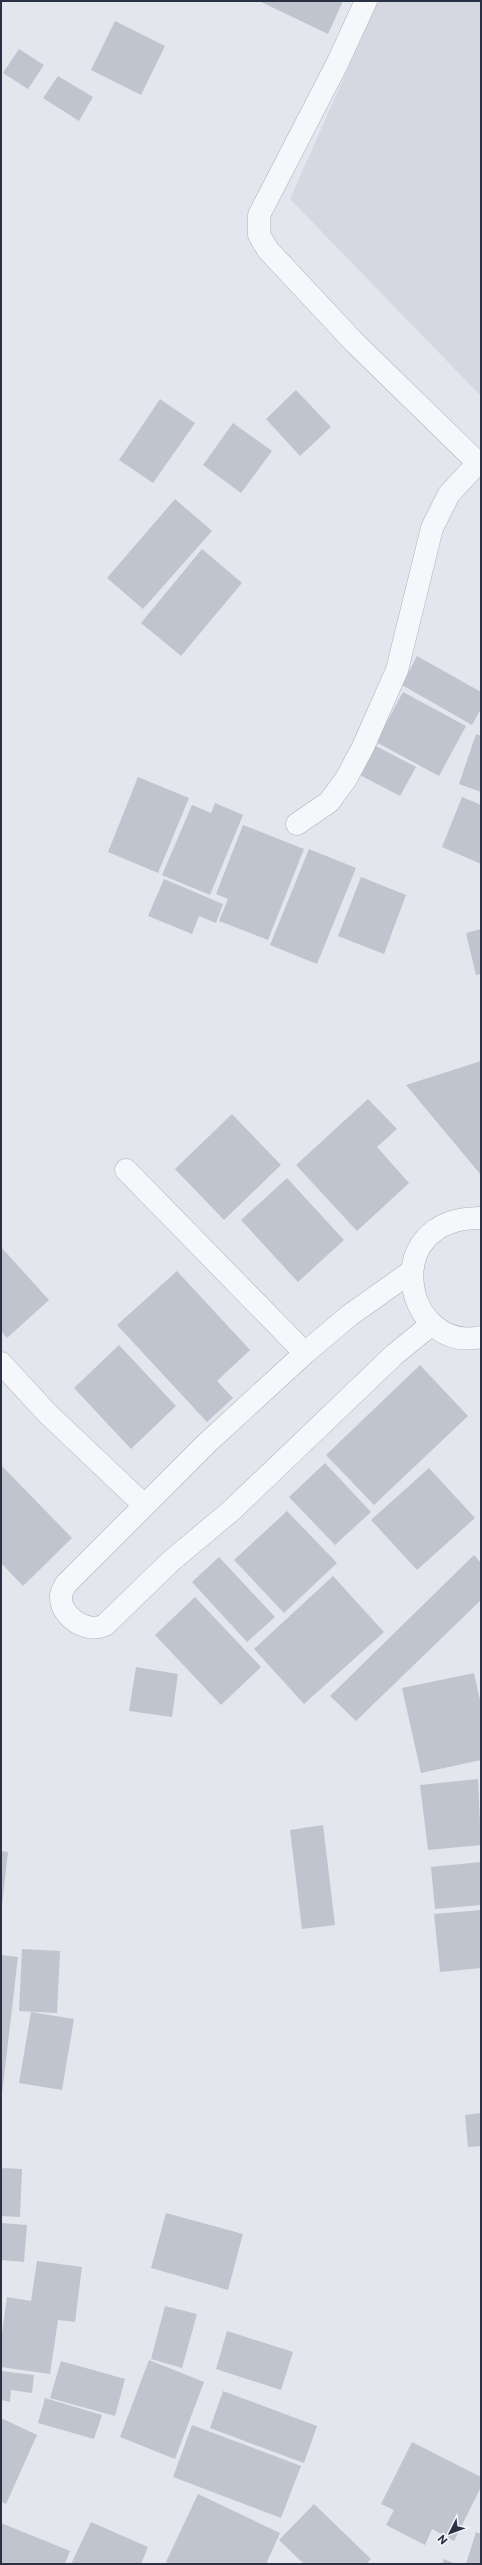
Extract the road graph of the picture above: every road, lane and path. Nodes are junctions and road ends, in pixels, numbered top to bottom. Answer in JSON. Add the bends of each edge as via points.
{"nodes":[{"id":1,"x":366,"y":1,"type":"edge"},
{"id":2,"x":480,"y":465,"type":"edge"},
{"id":3,"x":297,"y":824,"type":"dead end"},
{"id":4,"x":126,"y":1170,"type":"dead end"},
{"id":5,"x":481,"y":1218,"type":"edge"},
{"id":6,"x":412,"y":1271,"type":"junction"},
{"id":7,"x":432,"y":1324,"type":"junction"},
{"id":8,"x":481,"y":1337,"type":"edge"},
{"id":9,"x":305,"y":1353,"type":"junction"},
{"id":10,"x":1,"y":1363,"type":"edge"},
{"id":11,"x":144,"y":1505,"type":"junction"}],
"edges":[{"from":1,"to":2,"type":"street","via":[[337,64],[258,215],[259,235],[268,250],[354,342]]},
{"from":2,"to":3,"type":"street","via":[[449,494],[432,528],[397,670],[363,747],[346,779],[329,802]]},
{"from":4,"to":9,"type":"street"},
{"from":5,"to":6,"type":"street","via":[[462,1218],[444,1224],[428,1236],[417,1252]]},
{"from":6,"to":7,"type":"street","via":[[413,1294]]},
{"from":6,"to":9,"type":"street","via":[[350,1315]]},
{"from":7,"to":8,"type":"street","via":[[461,1337]]},
{"from":7,"to":11,"type":"street","via":[[395,1354],[232,1510],[171,1561],[105,1625],[89,1628],[77,1623],[62,1606],[61,1595],[66,1584]]},
{"from":9,"to":11,"type":"street"},
{"from":10,"to":11,"type":"street","via":[[47,1413]]}]}
